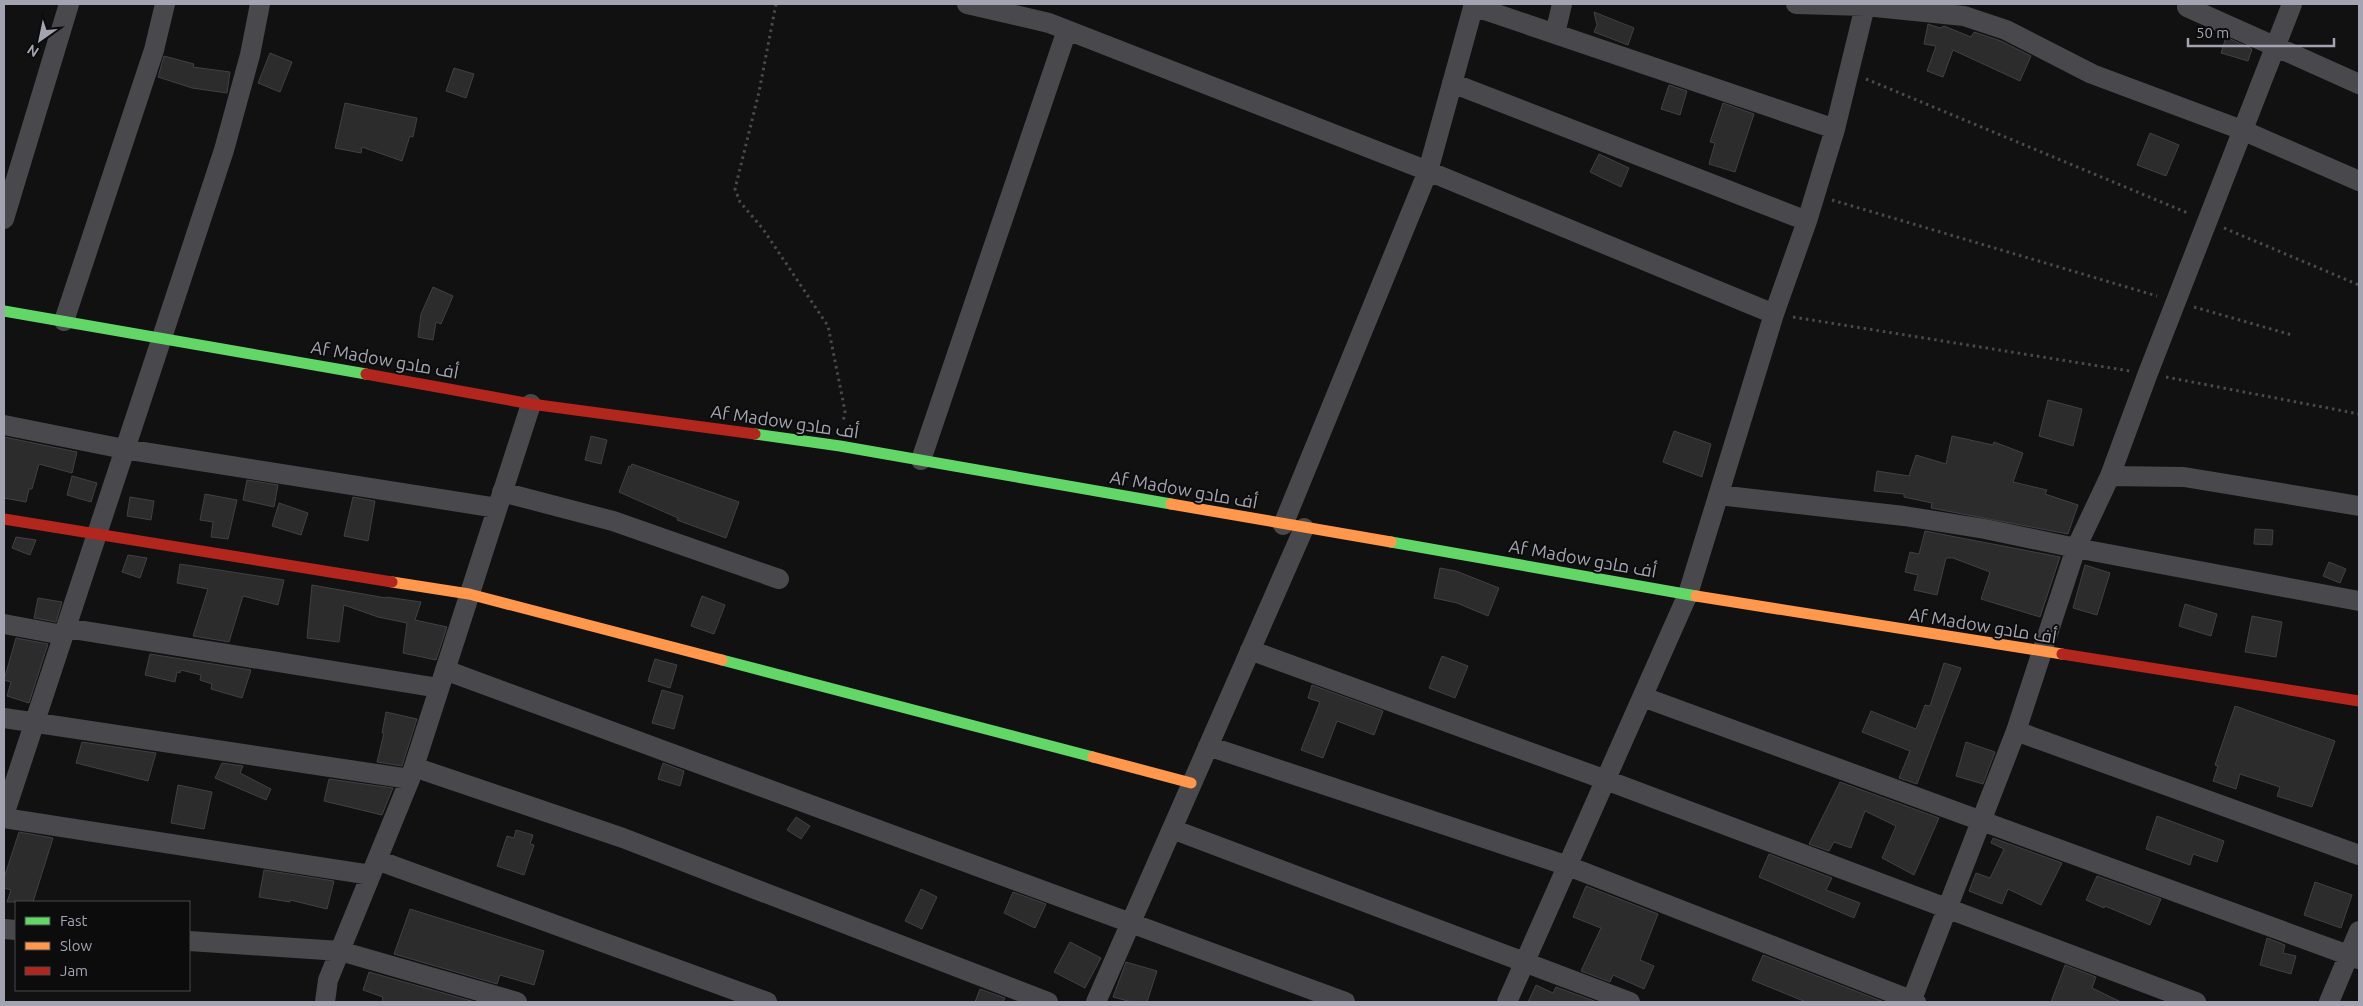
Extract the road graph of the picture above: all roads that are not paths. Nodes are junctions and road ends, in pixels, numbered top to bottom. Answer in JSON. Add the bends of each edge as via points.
{"nodes":[{"id":1,"x":69,"y":4,"type":"edge"},
{"id":2,"x":165,"y":4,"type":"edge"},
{"id":3,"x":260,"y":4,"type":"edge"},
{"id":4,"x":967,"y":4,"type":"edge"},
{"id":5,"x":1562,"y":4,"type":"edge"},
{"id":6,"x":1796,"y":4,"type":"edge"},
{"id":7,"x":2292,"y":4,"type":"edge"},
{"id":8,"x":1474,"y":5,"type":"edge"},
{"id":9,"x":1865,"y":6,"type":"junction"},
{"id":10,"x":2187,"y":7,"type":"dead end"},
{"id":11,"x":1067,"y":30,"type":"junction"},
{"id":12,"x":1555,"y":34,"type":"junction"},
{"id":13,"x":2276,"y":47,"type":"junction"},
{"id":14,"x":1452,"y":83,"type":"junction"},
{"id":15,"x":2359,"y":84,"type":"edge"},
{"id":16,"x":1835,"y":129,"type":"junction"},
{"id":17,"x":2242,"y":130,"type":"junction"},
{"id":18,"x":1428,"y":171,"type":"junction"},
{"id":19,"x":2359,"y":181,"type":"edge"},
{"id":20,"x":4,"y":219,"type":"edge"},
{"id":21,"x":1807,"y":221,"type":"junction"},
{"id":22,"x":4,"y":311,"type":"edge"},
{"id":23,"x":1774,"y":314,"type":"junction"},
{"id":24,"x":64,"y":321,"type":"junction"},
{"id":25,"x":161,"y":337,"type":"junction"},
{"id":26,"x":531,"y":404,"type":"junction"},
{"id":27,"x":4,"y":425,"type":"edge"},
{"id":28,"x":124,"y":449,"type":"junction"},
{"id":29,"x":921,"y":460,"type":"junction"},
{"id":30,"x":2110,"y":476,"type":"junction"},
{"id":31,"x":1718,"y":495,"type":"junction"},
{"id":32,"x":500,"y":500,"type":"junction"},
{"id":33,"x":2359,"y":506,"type":"edge"},
{"id":34,"x":4,"y":519,"type":"edge"},
{"id":35,"x":1283,"y":525,"type":"junction"},
{"id":36,"x":1304,"y":528,"type":"junction"},
{"id":37,"x":96,"y":535,"type":"junction"},
{"id":38,"x":2076,"y":548,"type":"junction"},
{"id":39,"x":779,"y":579,"type":"dead end"},
{"id":40,"x":469,"y":594,"type":"junction"},
{"id":41,"x":1688,"y":594,"type":"junction"},
{"id":42,"x":2359,"y":601,"type":"edge"},
{"id":43,"x":4,"y":624,"type":"edge"},
{"id":44,"x":64,"y":632,"type":"junction"},
{"id":45,"x":1250,"y":650,"type":"junction"},
{"id":46,"x":2042,"y":653,"type":"junction"},
{"id":47,"x":442,"y":679,"type":"junction"},
{"id":48,"x":1643,"y":697,"type":"junction"},
{"id":49,"x":2359,"y":700,"type":"edge"},
{"id":50,"x":4,"y":718,"type":"edge"},
{"id":51,"x":34,"y":723,"type":"junction"},
{"id":52,"x":2016,"y":730,"type":"junction"},
{"id":53,"x":1208,"y":746,"type":"junction"},
{"id":54,"x":412,"y":773,"type":"junction"},
{"id":55,"x":1606,"y":780,"type":"junction"},
{"id":56,"x":1191,"y":783,"type":"junction"},
{"id":57,"x":4,"y":817,"type":"edge"},
{"id":58,"x":1982,"y":821,"type":"junction"},
{"id":59,"x":1172,"y":829,"type":"junction"},
{"id":60,"x":2359,"y":855,"type":"edge"},
{"id":61,"x":1568,"y":866,"type":"junction"},
{"id":62,"x":374,"y":868,"type":"junction"},
{"id":63,"x":1948,"y":909,"type":"junction"},
{"id":64,"x":1130,"y":923,"type":"junction"},
{"id":65,"x":2359,"y":931,"type":"edge"},
{"id":66,"x":190,"y":941,"type":"edge"},
{"id":67,"x":340,"y":951,"type":"junction"},
{"id":68,"x":2354,"y":957,"type":"edge"},
{"id":69,"x":1524,"y":962,"type":"junction"},
{"id":70,"x":325,"y":1002,"type":"edge"},
{"id":71,"x":517,"y":1002,"type":"edge"},
{"id":72,"x":767,"y":1002,"type":"edge"},
{"id":73,"x":1048,"y":1002,"type":"edge"},
{"id":74,"x":1096,"y":1002,"type":"edge"},
{"id":75,"x":1345,"y":1002,"type":"edge"},
{"id":76,"x":1506,"y":1002,"type":"edge"},
{"id":77,"x":1630,"y":1002,"type":"edge"},
{"id":78,"x":1913,"y":1002,"type":"edge"},
{"id":79,"x":2196,"y":1002,"type":"edge"},
{"id":80,"x":2329,"y":1002,"type":"edge"}],
"edges":[{"from":1,"to":20,"type":"street"},
{"from":2,"to":24,"type":"street","via":[[154,50]]},
{"from":3,"to":25,"type":"street","via":[[224,150]]},
{"from":4,"to":11,"type":"street","via":[[1049,22]]},
{"from":5,"to":12,"type":"street"},
{"from":6,"to":9,"type":"street"},
{"from":7,"to":13,"type":"street"},
{"from":8,"to":12,"type":"street"},
{"from":8,"to":14,"type":"street"},
{"from":9,"to":16,"type":"street"},
{"from":9,"to":17,"type":"street","via":[[1964,16],[2006,30],[2092,74]]},
{"from":10,"to":13,"type":"street"},
{"from":11,"to":18,"type":"street"},
{"from":11,"to":29,"type":"street"},
{"from":12,"to":16,"type":"street"},
{"from":13,"to":15,"type":"street"},
{"from":13,"to":17,"type":"street"},
{"from":14,"to":18,"type":"street"},
{"from":14,"to":21,"type":"street"},
{"from":16,"to":21,"type":"street"},
{"from":17,"to":19,"type":"street"},
{"from":17,"to":30,"type":"street"},
{"from":18,"to":23,"type":"street"},
{"from":18,"to":35,"type":"street"},
{"from":21,"to":23,"type":"street"},
{"from":22,"to":24,"type":"street","name":"Af Madow أف مادو"},
{"from":23,"to":31,"type":"street"},
{"from":24,"to":25,"type":"street","name":"Af Madow أف مادو"},
{"from":25,"to":26,"type":"street","name":"Af Madow أف مادو"},
{"from":25,"to":28,"type":"street"},
{"from":26,"to":29,"type":"street","name":"Af Madow أف مادو"},
{"from":26,"to":32,"type":"street"},
{"from":27,"to":28,"type":"street"},
{"from":28,"to":32,"type":"street"},
{"from":28,"to":37,"type":"street"},
{"from":29,"to":35,"type":"street","name":"Af Madow أف مادو"},
{"from":30,"to":33,"type":"street","via":[[2184,477]]},
{"from":30,"to":38,"type":"street"},
{"from":31,"to":38,"type":"street","via":[[1904,516]]},
{"from":31,"to":41,"type":"street"},
{"from":32,"to":39,"type":"street","via":[[613,520]]},
{"from":32,"to":40,"type":"street"},
{"from":34,"to":37,"type":"street"},
{"from":35,"to":36,"type":"street","name":"Af Madow أف مادو"},
{"from":36,"to":41,"type":"street","name":"Af Madow أف مادو"},
{"from":36,"to":45,"type":"street"},
{"from":37,"to":40,"type":"street"},
{"from":37,"to":44,"type":"street"},
{"from":38,"to":42,"type":"street"},
{"from":38,"to":46,"type":"street"},
{"from":40,"to":47,"type":"street"},
{"from":40,"to":56,"type":"street"},
{"from":41,"to":46,"type":"street","name":"Af Madow أف مادو"},
{"from":41,"to":48,"type":"street"},
{"from":43,"to":44,"type":"street"},
{"from":44,"to":47,"type":"street"},
{"from":44,"to":51,"type":"street"},
{"from":45,"to":53,"type":"street"},
{"from":45,"to":55,"type":"street"},
{"from":46,"to":49,"type":"street","name":"Af Madow أف مادو"},
{"from":46,"to":52,"type":"street"},
{"from":47,"to":54,"type":"street"},
{"from":47,"to":64,"type":"street"},
{"from":48,"to":55,"type":"street"},
{"from":48,"to":58,"type":"street"},
{"from":50,"to":51,"type":"street"},
{"from":51,"to":54,"type":"street"},
{"from":51,"to":57,"type":"street"},
{"from":52,"to":58,"type":"street"},
{"from":52,"to":60,"type":"street"},
{"from":53,"to":56,"type":"street"},
{"from":53,"to":61,"type":"street"},
{"from":54,"to":62,"type":"street"},
{"from":54,"to":73,"type":"street","via":[[622,838]]},
{"from":55,"to":61,"type":"street"},
{"from":55,"to":63,"type":"street"},
{"from":56,"to":59,"type":"street"},
{"from":57,"to":62,"type":"street"},
{"from":58,"to":63,"type":"street"},
{"from":58,"to":68,"type":"street"},
{"from":59,"to":64,"type":"street"},
{"from":59,"to":69,"type":"street"},
{"from":61,"to":69,"type":"street"},
{"from":61,"to":78,"type":"street"},
{"from":62,"to":67,"type":"street"},
{"from":62,"to":72,"type":"street"},
{"from":63,"to":78,"type":"street"},
{"from":63,"to":79,"type":"street"},
{"from":64,"to":74,"type":"street"},
{"from":64,"to":75,"type":"street"},
{"from":65,"to":68,"type":"street"},
{"from":66,"to":67,"type":"street"},
{"from":67,"to":70,"type":"street","via":[[328,980]]},
{"from":67,"to":71,"type":"street"},
{"from":68,"to":80,"type":"street"},
{"from":69,"to":76,"type":"street"},
{"from":69,"to":77,"type":"street"}]}
